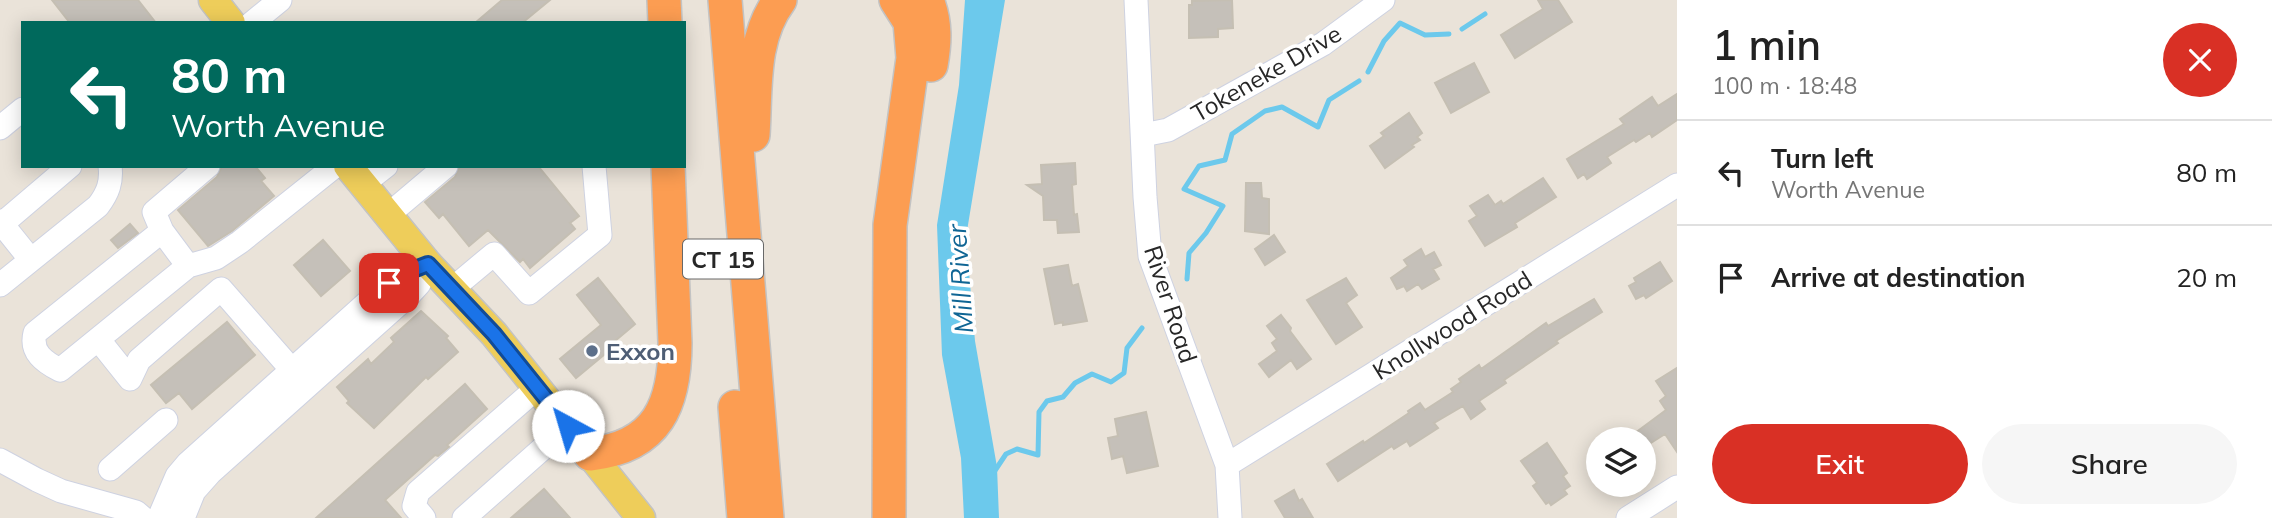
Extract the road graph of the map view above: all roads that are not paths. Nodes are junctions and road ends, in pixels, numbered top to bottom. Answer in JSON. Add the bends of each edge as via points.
{"nodes":[{"id":1,"x":213,"y":0,"type":"edge"},
{"id":2,"x":280,"y":0,"type":"edge"},
{"id":3,"x":664,"y":0,"type":"edge"},
{"id":4,"x":702,"y":0,"type":"edge"},
{"id":5,"x":725,"y":0,"type":"edge"},
{"id":6,"x":780,"y":0,"type":"edge"},
{"id":7,"x":896,"y":0,"type":"edge"},
{"id":8,"x":927,"y":0,"type":"edge"},
{"id":9,"x":1136,"y":0,"type":"edge"},
{"id":10,"x":1383,"y":0,"type":"edge"},
{"id":11,"x":229,"y":21,"type":"edge"},
{"id":12,"x":254,"y":21,"type":"edge"},
{"id":13,"x":665,"y":21,"type":"edge"},
{"id":14,"x":21,"y":112,"type":"edge"},
{"id":15,"x":0,"y":128,"type":"edge"},
{"id":16,"x":1143,"y":135,"type":"junction"},
{"id":17,"x":68,"y":168,"type":"edge"},
{"id":18,"x":110,"y":168,"type":"edge"},
{"id":19,"x":206,"y":168,"type":"edge"},
{"id":20,"x":332,"y":168,"type":"edge"},
{"id":21,"x":379,"y":168,"type":"edge"},
{"id":22,"x":444,"y":168,"type":"edge"},
{"id":23,"x":594,"y":168,"type":"edge"},
{"id":24,"x":668,"y":168,"type":"edge"},
{"id":25,"x":356,"y":175,"type":"edge"},
{"id":26,"x":1677,"y":185,"type":"edge"},
{"id":27,"x":388,"y":215,"type":"junction"},
{"id":28,"x":1,"y":222,"type":"edge"},
{"id":29,"x":162,"y":231,"type":"junction"},
{"id":30,"x":744,"y":231,"type":"junction"},
{"id":31,"x":31,"y":260,"type":"junction"},
{"id":32,"x":428,"y":264,"type":"junction"},
{"id":33,"x":188,"y":266,"type":"junction"},
{"id":34,"x":0,"y":285,"type":"edge"},
{"id":35,"x":452,"y":289,"type":"junction"},
{"id":36,"x":345,"y":337,"type":"junction"},
{"id":37,"x":98,"y":339,"type":"junction"},
{"id":38,"x":292,"y":370,"type":"junction"},
{"id":39,"x":537,"y":388,"type":"junction"},
{"id":40,"x":166,"y":420,"type":"dead end"},
{"id":41,"x":568,"y":426,"type":"junction"},
{"id":42,"x":215,"y":454,"type":"junction"},
{"id":43,"x":590,"y":454,"type":"junction"},
{"id":44,"x":0,"y":460,"type":"edge"},
{"id":45,"x":1227,"y":465,"type":"junction"},
{"id":46,"x":110,"y":469,"type":"dead end"},
{"id":47,"x":1677,"y":487,"type":"edge"},
{"id":48,"x":477,"y":514,"type":"edge"},
{"id":49,"x":143,"y":518,"type":"edge"},
{"id":50,"x":159,"y":518,"type":"edge"},
{"id":51,"x":183,"y":518,"type":"edge"},
{"id":52,"x":424,"y":518,"type":"edge"},
{"id":53,"x":641,"y":518,"type":"edge"},
{"id":54,"x":744,"y":518,"type":"edge"},
{"id":55,"x":767,"y":518,"type":"edge"},
{"id":56,"x":889,"y":518,"type":"edge"},
{"id":57,"x":908,"y":518,"type":"edge"},
{"id":58,"x":1230,"y":518,"type":"edge"},
{"id":59,"x":1628,"y":518,"type":"edge"}],
"edges":[{"from":1,"to":11,"type":"main road"},
{"from":2,"to":12,"type":"street"},
{"from":3,"to":13,"type":"highway"},
{"from":4,"to":54,"type":"highway","number":"CT 15"},
{"from":5,"to":30,"type":"highway","number":"CT 15"},
{"from":6,"to":30,"type":"highway","via":[[759,45],[753,188]]},
{"from":7,"to":56,"type":"highway","via":[[910,22],[913,58],[890,225]]},
{"from":8,"to":57,"type":"highway","via":[[935,44],[909,254]]},
{"from":9,"to":16,"type":"street","name":"River Road"},
{"from":10,"to":16,"type":"street","name":"Tokeneke Drive","via":[[1323,44],[1168,130]]},
{"from":14,"to":15,"type":"street"},
{"from":16,"to":45,"type":"street","name":"River Road","via":[[1150,256]]},
{"from":17,"to":28,"type":"street"},
{"from":18,"to":31,"type":"street","via":[[107,194],[98,205]]},
{"from":19,"to":29,"type":"street","via":[[154,212]]},
{"from":20,"to":33,"type":"street","via":[[240,242],[216,258]]},
{"from":21,"to":25,"type":"street"},
{"from":22,"to":27,"type":"street"},
{"from":23,"to":35,"type":"street","via":[[600,235],[529,293],[494,254]]},
{"from":24,"to":43,"type":"highway","via":[[675,343],[671,390],[659,417],[636,440],[613,451]]},
{"from":25,"to":27,"type":"main road"},
{"from":26,"to":45,"type":"street","name":"Knollwood Road"},
{"from":27,"to":32,"type":"main road"},
{"from":28,"to":31,"type":"street"},
{"from":29,"to":33,"type":"street"},
{"from":29,"to":37,"type":"street","via":[[35,333],[33,343],[46,363],[60,370]]},
{"from":30,"to":55,"type":"highway","number":"CT 15"},
{"from":31,"to":34,"type":"street"},
{"from":32,"to":35,"type":"main road"},
{"from":32,"to":36,"type":"street","via":[[389,283]]},
{"from":33,"to":37,"type":"street"},
{"from":35,"to":39,"type":"main road"},
{"from":36,"to":38,"type":"street"},
{"from":36,"to":42,"type":"street"},
{"from":37,"to":38,"type":"street","via":[[130,379],[139,360],[221,289]]},
{"from":38,"to":42,"type":"street"},
{"from":39,"to":41,"type":"main road"},
{"from":39,"to":52,"type":"street","via":[[418,492],[414,506]]},
{"from":40,"to":46,"type":"street"},
{"from":41,"to":43,"type":"main road"},
{"from":41,"to":48,"type":"street"},
{"from":42,"to":50,"type":"street","via":[[177,476]]},
{"from":42,"to":51,"type":"street"},
{"from":43,"to":53,"type":"main road"},
{"from":44,"to":49,"type":"street","via":[[61,491],[136,512]]},
{"from":45,"to":58,"type":"street","name":"River Road"},
{"from":47,"to":59,"type":"street"}]}
